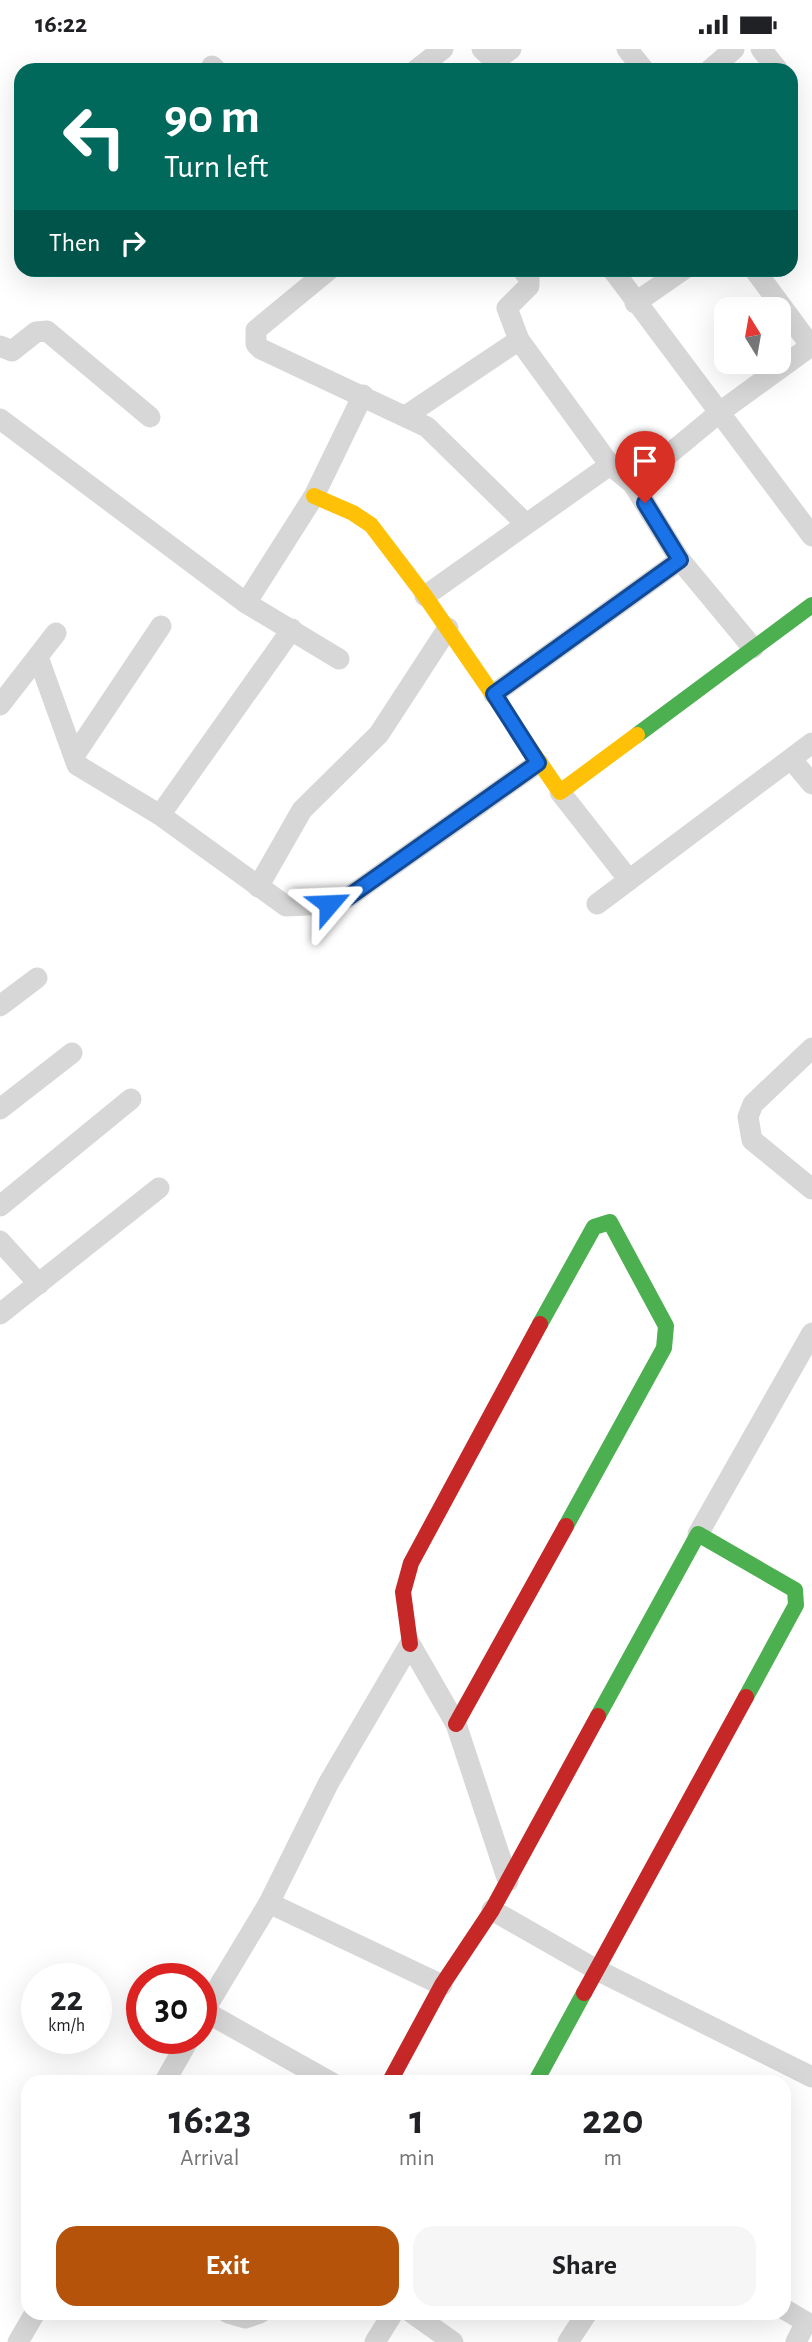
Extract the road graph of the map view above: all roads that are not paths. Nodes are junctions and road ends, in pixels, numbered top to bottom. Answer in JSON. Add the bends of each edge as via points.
{"nodes":[{"id":1,"x":443,"y":49,"type":"edge"},
{"id":2,"x":627,"y":49,"type":"edge"},
{"id":3,"x":734,"y":49,"type":"edge"},
{"id":4,"x":761,"y":49,"type":"edge"},
{"id":5,"x":425,"y":63,"type":"edge"},
{"id":6,"x":638,"y":63,"type":"edge"},
{"id":7,"x":718,"y":63,"type":"edge"},
{"id":8,"x":772,"y":63,"type":"edge"},
{"id":9,"x":320,"y":277,"type":"edge"},
{"id":10,"x":528,"y":277,"type":"edge"},
{"id":11,"x":617,"y":277,"type":"edge"},
{"id":12,"x":672,"y":277,"type":"edge"},
{"id":13,"x":760,"y":277,"type":"edge"},
{"id":14,"x":635,"y":303,"type":"junction"},
{"id":15,"x":519,"y":340,"type":"junction"},
{"id":16,"x":0,"y":346,"type":"edge"},
{"id":17,"x":812,"y":347,"type":"edge"},
{"id":18,"x":363,"y":395,"type":"junction"},
{"id":19,"x":720,"y":412,"type":"junction"},
{"id":20,"x":407,"y":415,"type":"junction"},
{"id":21,"x":150,"y":417,"type":"dead end"},
{"id":22,"x":0,"y":419,"type":"edge"},
{"id":23,"x":610,"y":465,"type":"junction"},
{"id":24,"x":633,"y":484,"type":"junction"},
{"id":25,"x":314,"y":496,"type":"junction"},
{"id":26,"x":526,"y":524,"type":"junction"},
{"id":27,"x":812,"y":536,"type":"edge"},
{"id":28,"x":680,"y":560,"type":"junction"},
{"id":29,"x":425,"y":596,"type":"junction"},
{"id":30,"x":246,"y":603,"type":"junction"},
{"id":31,"x":812,"y":605,"type":"edge"},
{"id":32,"x":161,"y":626,"type":"dead end"},
{"id":33,"x":448,"y":628,"type":"junction"},
{"id":34,"x":292,"y":629,"type":"junction"},
{"id":35,"x":56,"y":633,"type":"dead end"},
{"id":36,"x":753,"y":648,"type":"junction"},
{"id":37,"x":38,"y":657,"type":"junction"},
{"id":38,"x":339,"y":659,"type":"dead end"},
{"id":39,"x":494,"y":694,"type":"junction"},
{"id":40,"x":0,"y":705,"type":"edge"},
{"id":41,"x":812,"y":743,"type":"edge"},
{"id":42,"x":74,"y":756,"type":"junction"},
{"id":43,"x":792,"y":760,"type":"junction"},
{"id":44,"x":538,"y":763,"type":"junction"},
{"id":45,"x":812,"y":784,"type":"edge"},
{"id":46,"x":560,"y":792,"type":"junction"},
{"id":47,"x":160,"y":815,"type":"junction"},
{"id":48,"x":629,"y":880,"type":"junction"},
{"id":49,"x":258,"y":887,"type":"junction"},
{"id":50,"x":597,"y":904,"type":"dead end"},
{"id":51,"x":37,"y":978,"type":"dead end"},
{"id":52,"x":0,"y":1006,"type":"edge"},
{"id":53,"x":812,"y":1048,"type":"edge"},
{"id":54,"x":72,"y":1053,"type":"dead end"},
{"id":55,"x":131,"y":1099,"type":"dead end"},
{"id":56,"x":0,"y":1109,"type":"edge"},
{"id":57,"x":159,"y":1188,"type":"dead end"},
{"id":58,"x":812,"y":1189,"type":"edge"},
{"id":59,"x":0,"y":1206,"type":"edge"},
{"id":60,"x":0,"y":1241,"type":"edge"},
{"id":61,"x":39,"y":1284,"type":"junction"},
{"id":62,"x":0,"y":1314,"type":"edge"},
{"id":63,"x":812,"y":1333,"type":"edge"},
{"id":64,"x":698,"y":1534,"type":"junction"},
{"id":65,"x":804,"y":1586,"type":"edge"},
{"id":66,"x":410,"y":1644,"type":"junction"},
{"id":67,"x":456,"y":1724,"type":"junction"},
{"id":68,"x":508,"y":1881,"type":"junction"},
{"id":69,"x":269,"y":1903,"type":"junction"},
{"id":70,"x":492,"y":1910,"type":"junction"},
{"id":71,"x":597,"y":1970,"type":"junction"},
{"id":72,"x":442,"y":1985,"type":"junction"},
{"id":73,"x":217,"y":1990,"type":"edge"},
{"id":74,"x":217,"y":2021,"type":"edge"},
{"id":75,"x":180,"y":2054,"type":"edge"},
{"id":76,"x":809,"y":2069,"type":"edge"},
{"id":77,"x":169,"y":2075,"type":"edge"},
{"id":78,"x":317,"y":2075,"type":"edge"},
{"id":79,"x":392,"y":2075,"type":"edge"},
{"id":80,"x":539,"y":2075,"type":"edge"},
{"id":81,"x":791,"y":2311,"type":"edge"},
{"id":82,"x":809,"y":2317,"type":"edge"},
{"id":83,"x":31,"y":2320,"type":"edge"},
{"id":84,"x":389,"y":2320,"type":"edge"},
{"id":85,"x":422,"y":2320,"type":"edge"},
{"id":86,"x":582,"y":2320,"type":"edge"},
{"id":87,"x":18,"y":2342,"type":"edge"},
{"id":88,"x":375,"y":2342,"type":"edge"},
{"id":89,"x":453,"y":2342,"type":"edge"},
{"id":90,"x":568,"y":2342,"type":"edge"},
{"id":91,"x":796,"y":2342,"type":"edge"}],
"edges":[{"from":1,"to":5,"type":"street"},
{"from":2,"to":6,"type":"street"},
{"from":3,"to":7,"type":"street"},
{"from":4,"to":8,"type":"street"},
{"from":9,"to":18,"type":"street","via":[[257,330],[256,344]]},
{"from":10,"to":15,"type":"street","via":[[529,286],[507,308]]},
{"from":11,"to":14,"type":"street"},
{"from":12,"to":14,"type":"street"},
{"from":13,"to":17,"type":"street"},
{"from":14,"to":19,"type":"street"},
{"from":15,"to":20,"type":"street"},
{"from":15,"to":23,"type":"street"},
{"from":16,"to":21,"type":"street","via":[[12,351],[36,332],[47,331]]},
{"from":17,"to":19,"type":"street"},
{"from":18,"to":20,"type":"street"},
{"from":18,"to":25,"type":"street"},
{"from":19,"to":24,"type":"street"},
{"from":19,"to":27,"type":"street"},
{"from":20,"to":26,"type":"street","via":[[427,427]]},
{"from":22,"to":30,"type":"street"},
{"from":23,"to":24,"type":"street"},
{"from":23,"to":26,"type":"street"},
{"from":24,"to":28,"type":"street"},
{"from":25,"to":29,"type":"street","via":[[371,525]]},
{"from":25,"to":30,"type":"street"},
{"from":26,"to":29,"type":"street"},
{"from":28,"to":36,"type":"street"},
{"from":28,"to":39,"type":"street"},
{"from":29,"to":33,"type":"street"},
{"from":30,"to":34,"type":"street"},
{"from":31,"to":36,"type":"street"},
{"from":32,"to":42,"type":"street"},
{"from":33,"to":39,"type":"street"},
{"from":33,"to":49,"type":"street","via":[[379,734],[302,810]]},
{"from":34,"to":38,"type":"street"},
{"from":34,"to":47,"type":"street"},
{"from":35,"to":37,"type":"street"},
{"from":36,"to":46,"type":"street"},
{"from":37,"to":40,"type":"street"},
{"from":37,"to":42,"type":"street"},
{"from":39,"to":44,"type":"street"},
{"from":41,"to":43,"type":"street"},
{"from":42,"to":47,"type":"street","via":[[77,765]]},
{"from":43,"to":45,"type":"street"},
{"from":43,"to":48,"type":"street"},
{"from":44,"to":46,"type":"street"},
{"from":44,"to":49,"type":"street","via":[[347,898],[329,904],[286,906]]},
{"from":46,"to":48,"type":"street"},
{"from":47,"to":49,"type":"street"},
{"from":48,"to":50,"type":"street"},
{"from":51,"to":52,"type":"street"},
{"from":53,"to":58,"type":"street","via":[[753,1104],[748,1117],[752,1140]]},
{"from":54,"to":56,"type":"street"},
{"from":55,"to":59,"type":"street"},
{"from":57,"to":61,"type":"street"},
{"from":60,"to":61,"type":"street"},
{"from":61,"to":62,"type":"street"},
{"from":63,"to":64,"type":"street"},
{"from":64,"to":65,"type":"street"},
{"from":64,"to":68,"type":"street"},
{"from":65,"to":71,"type":"street"},
{"from":66,"to":67,"type":"street"},
{"from":66,"to":67,"type":"street","via":[[403,1592],[411,1563],[585,1241],[594,1227],[610,1222],[666,1326],[664,1348]]},
{"from":66,"to":69,"type":"street","via":[[328,1784]]},
{"from":67,"to":68,"type":"street"},
{"from":68,"to":70,"type":"street"},
{"from":69,"to":72,"type":"street"},
{"from":69,"to":73,"type":"street"},
{"from":70,"to":71,"type":"street"},
{"from":70,"to":72,"type":"street"},
{"from":71,"to":76,"type":"street"},
{"from":71,"to":80,"type":"street"},
{"from":72,"to":79,"type":"street"},
{"from":74,"to":78,"type":"street"},
{"from":75,"to":77,"type":"street"},
{"from":81,"to":82,"type":"street"},
{"from":82,"to":91,"type":"street"},
{"from":83,"to":87,"type":"street"},
{"from":84,"to":88,"type":"street"},
{"from":85,"to":89,"type":"street"},
{"from":86,"to":90,"type":"street"}]}
